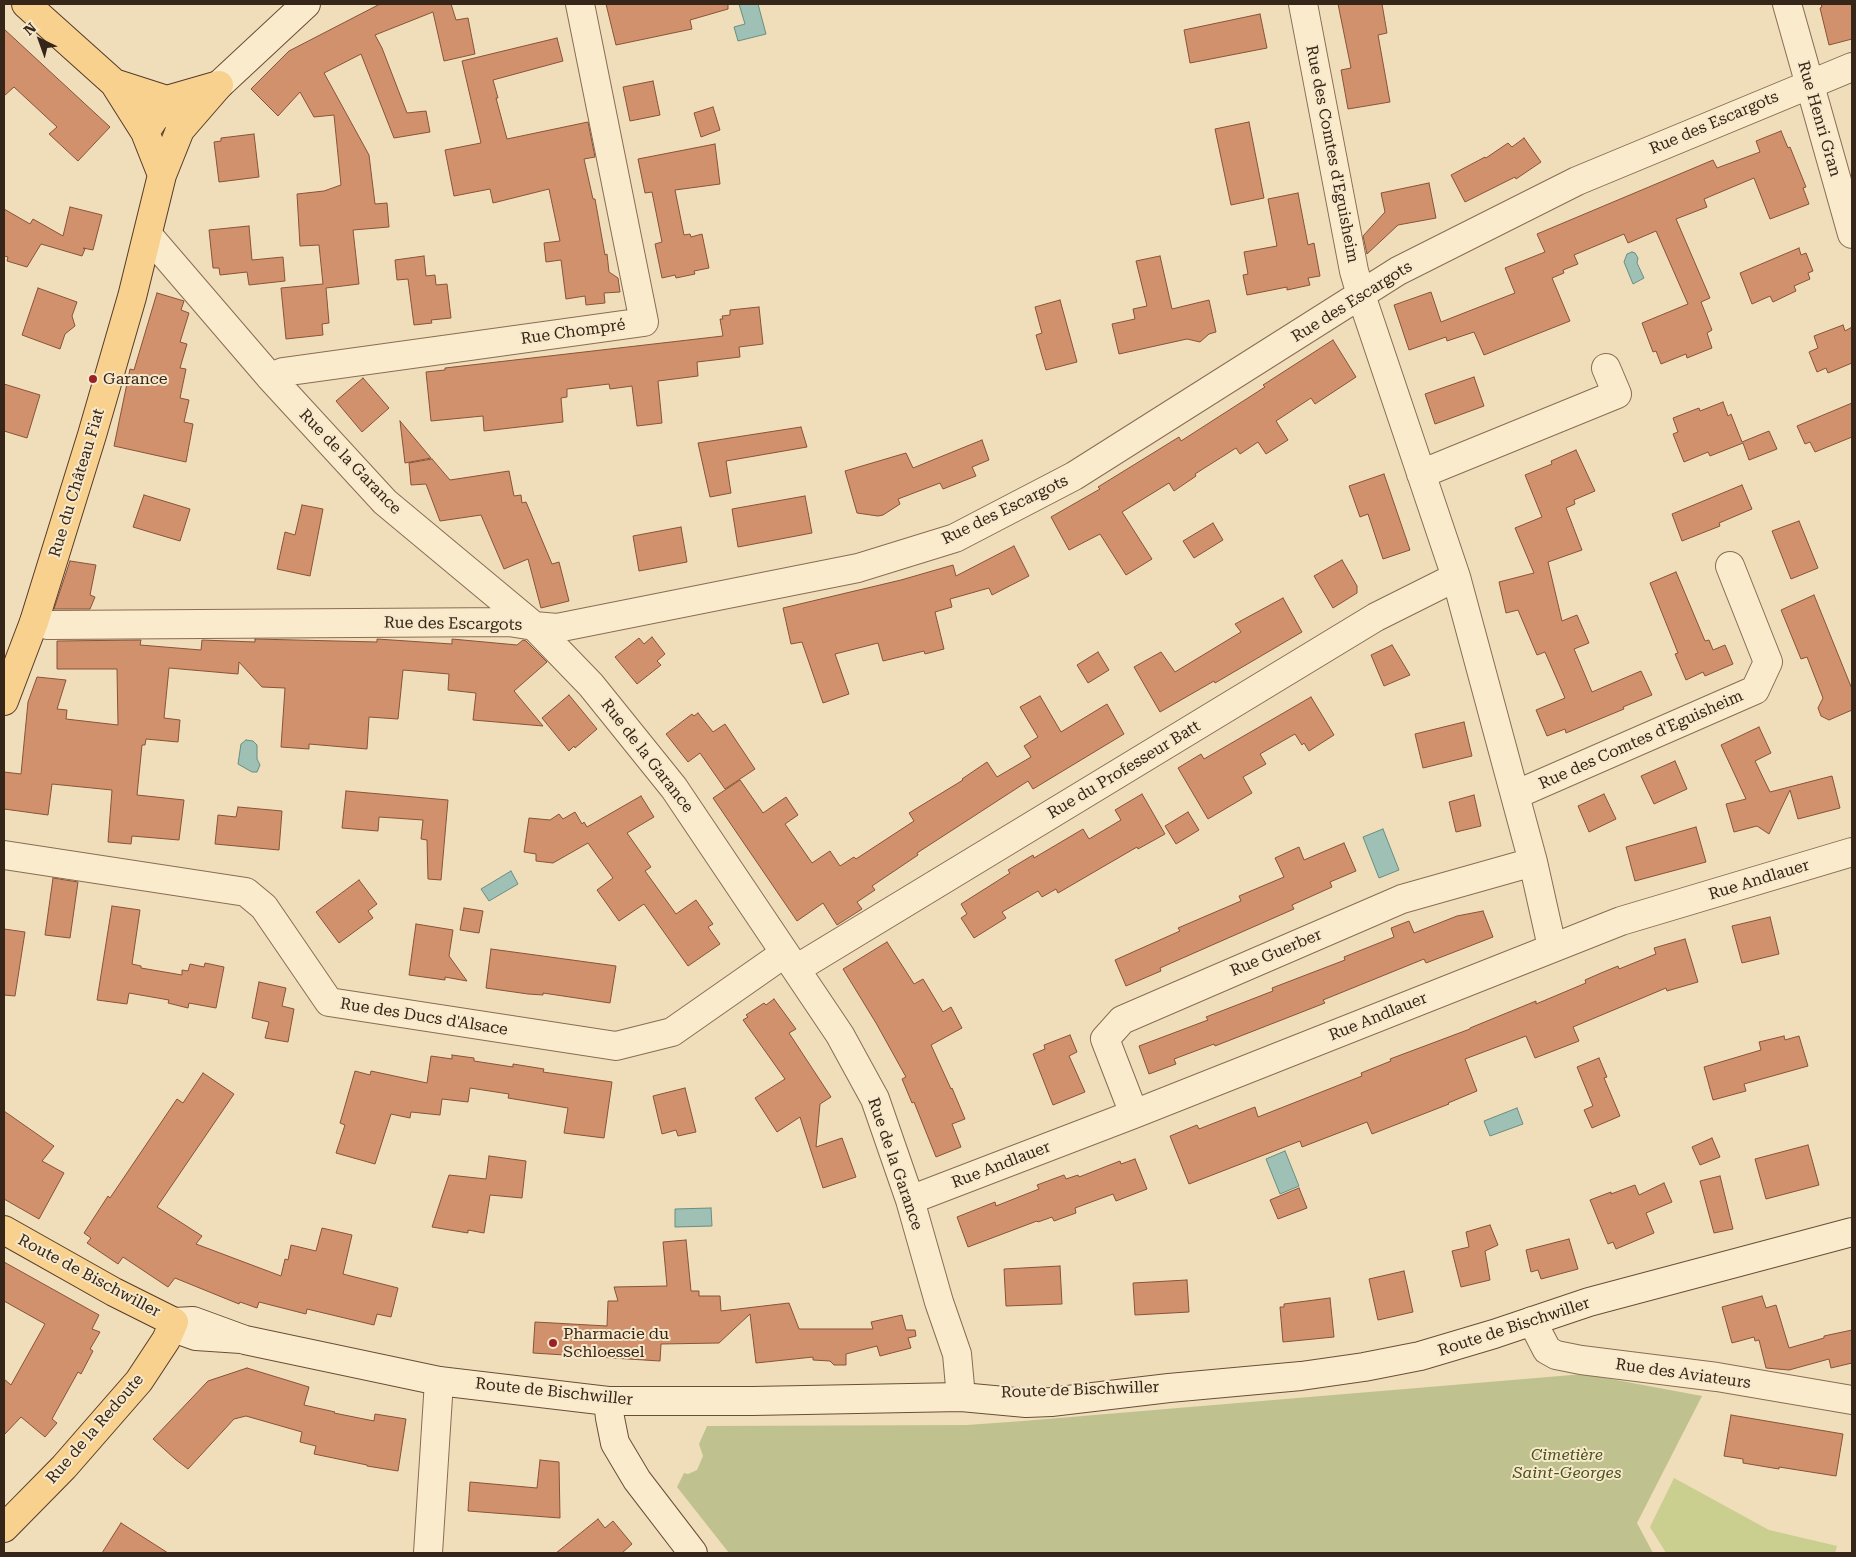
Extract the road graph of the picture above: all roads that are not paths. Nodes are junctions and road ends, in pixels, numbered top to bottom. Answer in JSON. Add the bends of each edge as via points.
{"nodes":[{"id":1,"x":26,"y":4,"type":"edge"},
{"id":2,"x":306,"y":4,"type":"edge"},
{"id":3,"x":580,"y":4,"type":"edge"},
{"id":4,"x":1303,"y":4,"type":"edge"},
{"id":5,"x":1787,"y":4,"type":"edge"},
{"id":6,"x":1852,"y":67,"type":"edge"},
{"id":7,"x":114,"y":83,"type":"junction"},
{"id":8,"x":1809,"y":83,"type":"junction"},
{"id":9,"x":219,"y":85,"type":"junction"},
{"id":10,"x":167,"y":100,"type":"junction"},
{"id":11,"x":180,"y":130,"type":"junction"},
{"id":12,"x":145,"y":132,"type":"junction"},
{"id":13,"x":162,"y":174,"type":"junction"},
{"id":14,"x":1852,"y":234,"type":"edge"},
{"id":15,"x":148,"y":235,"type":"junction"},
{"id":16,"x":1361,"y":295,"type":"junction"},
{"id":17,"x":1606,"y":368,"type":"dead end"},
{"id":18,"x":270,"y":377,"type":"junction"},
{"id":19,"x":1421,"y":474,"type":"junction"},
{"id":20,"x":1730,"y":566,"type":"dead end"},
{"id":21,"x":1456,"y":577,"type":"junction"},
{"id":22,"x":34,"y":622,"type":"junction"},
{"id":23,"x":534,"y":626,"type":"junction"},
{"id":24,"x":4,"y":701,"type":"edge"},
{"id":25,"x":1515,"y":795,"type":"junction"},
{"id":26,"x":1852,"y":852,"type":"edge"},
{"id":27,"x":4,"y":855,"type":"edge"},
{"id":28,"x":1533,"y":862,"type":"junction"},
{"id":29,"x":1552,"y":947,"type":"junction"},
{"id":30,"x":790,"y":961,"type":"junction"},
{"id":31,"x":1134,"y":1114,"type":"junction"},
{"id":32,"x":910,"y":1200,"type":"junction"},
{"id":33,"x":4,"y":1230,"type":"edge"},
{"id":34,"x":1852,"y":1232,"type":"edge"},
{"id":35,"x":1532,"y":1321,"type":"junction"},
{"id":36,"x":174,"y":1322,"type":"junction"},
{"id":37,"x":439,"y":1380,"type":"junction"},
{"id":38,"x":961,"y":1397,"type":"junction"},
{"id":39,"x":1852,"y":1400,"type":"edge"},
{"id":40,"x":608,"y":1401,"type":"junction"},
{"id":41,"x":4,"y":1528,"type":"edge"},
{"id":42,"x":691,"y":1552,"type":"edge"},
{"id":43,"x":428,"y":1553,"type":"edge"}],
"edges":[{"from":1,"to":7,"type":"main road"},
{"from":2,"to":9,"type":"street","name":"Rue du Château Fiat"},
{"from":3,"to":18,"type":"street","name":"Rue Chompré","via":[[644,322],[283,372]]},
{"from":4,"to":16,"type":"street","name":"Rue des Comtes d'Eguisheim"},
{"from":5,"to":8,"type":"street","name":"Rue Henri Gran"},
{"from":6,"to":8,"type":"street","name":"Rue des Escargots"},
{"from":7,"to":10,"type":"main road"},
{"from":7,"to":12,"type":"main road"},
{"from":8,"to":14,"type":"street","name":"Rue Henri Gran"},
{"from":8,"to":16,"type":"street","name":"Rue des Escargots","via":[[1577,181],[1398,271]]},
{"from":9,"to":10,"type":"main road","name":"Rue du Château Fiat"},
{"from":9,"to":11,"type":"main road","name":"Rue du Château Fiat"},
{"from":10,"to":11,"type":"main road"},
{"from":10,"to":12,"type":"main road"},
{"from":11,"to":12,"type":"main road"},
{"from":11,"to":13,"type":"main road","name":"Rue du Château Fiat"},
{"from":12,"to":13,"type":"main road"},
{"from":13,"to":15,"type":"main road","name":"Rue du Château Fiat"},
{"from":15,"to":18,"type":"street","name":"Rue de la Garance"},
{"from":15,"to":22,"type":"main road","name":"Rue du Château Fiat","via":[[95,426]]},
{"from":16,"to":19,"type":"street","name":"Rue des Comtes d'Eguisheim"},
{"from":16,"to":23,"type":"street","name":"Rue des Escargots","via":[[1074,476],[955,538],[858,568],[557,628]]},
{"from":17,"to":19,"type":"street","via":[[1617,394]]},
{"from":18,"to":23,"type":"street","name":"Rue de la Garance","via":[[384,502]]},
{"from":19,"to":21,"type":"street","name":"Rue des Comtes d'Eguisheim"},
{"from":20,"to":25,"type":"street","name":"Rue des Comtes d'Eguisheim","via":[[1768,662],[1755,690]]},
{"from":21,"to":25,"type":"street","name":"Rue des Comtes d'Eguisheim"},
{"from":21,"to":30,"type":"street","name":"Rue du Professeur Batt","via":[[1376,617]]},
{"from":22,"to":23,"type":"street","name":"Rue des Escargots","via":[[57,625],[510,622]]},
{"from":22,"to":24,"type":"main road","name":"Rue du Château Fiat"},
{"from":23,"to":30,"type":"street","name":"Rue de la Garance","via":[[591,685],[674,788]]},
{"from":25,"to":28,"type":"street","name":"Rue des Comtes d'Eguisheim"},
{"from":26,"to":29,"type":"street","name":"Rue Andlauer","via":[[1621,920]]},
{"from":27,"to":30,"type":"street","name":"Rue des Ducs d'Alsace","via":[[246,892],[264,907],[329,1002],[616,1046],[672,1032]]},
{"from":28,"to":29,"type":"street","name":"Rue des Comtes d'Eguisheim"},
{"from":28,"to":31,"type":"street","name":"Rue Guerber","via":[[1402,899],[1122,1020],[1105,1039]]},
{"from":29,"to":31,"type":"street","name":"Rue Andlauer"},
{"from":30,"to":32,"type":"street","name":"Rue de la Garance","via":[[840,1035],[875,1100]]},
{"from":31,"to":32,"type":"street","name":"Rue Andlauer"},
{"from":32,"to":38,"type":"street","name":"Rue de la Garance","via":[[957,1354]]},
{"from":33,"to":36,"type":"main road","name":"Route de Bischwiller"},
{"from":34,"to":35,"type":"street","name":"Route de Bischwiller","via":[[1589,1302]]},
{"from":35,"to":38,"type":"street","name":"Route de Bischwiller","via":[[1439,1351],[1301,1376],[1169,1388],[1050,1388]]},
{"from":35,"to":39,"type":"street","name":"Rue des Aviateurs","via":[[1547,1350],[1556,1355]]},
{"from":36,"to":37,"type":"street","name":"Route de Bischwiller","via":[[193,1321],[242,1338]]},
{"from":36,"to":41,"type":"main road","name":"Rue de la Redoute","via":[[139,1381],[64,1467]]},
{"from":37,"to":40,"type":"street","name":"Route de Bischwiller"},
{"from":37,"to":43,"type":"street"},
{"from":38,"to":40,"type":"street","name":"Route de Bischwiller"},
{"from":40,"to":42,"type":"street","via":[[615,1443],[636,1480]]}]}
